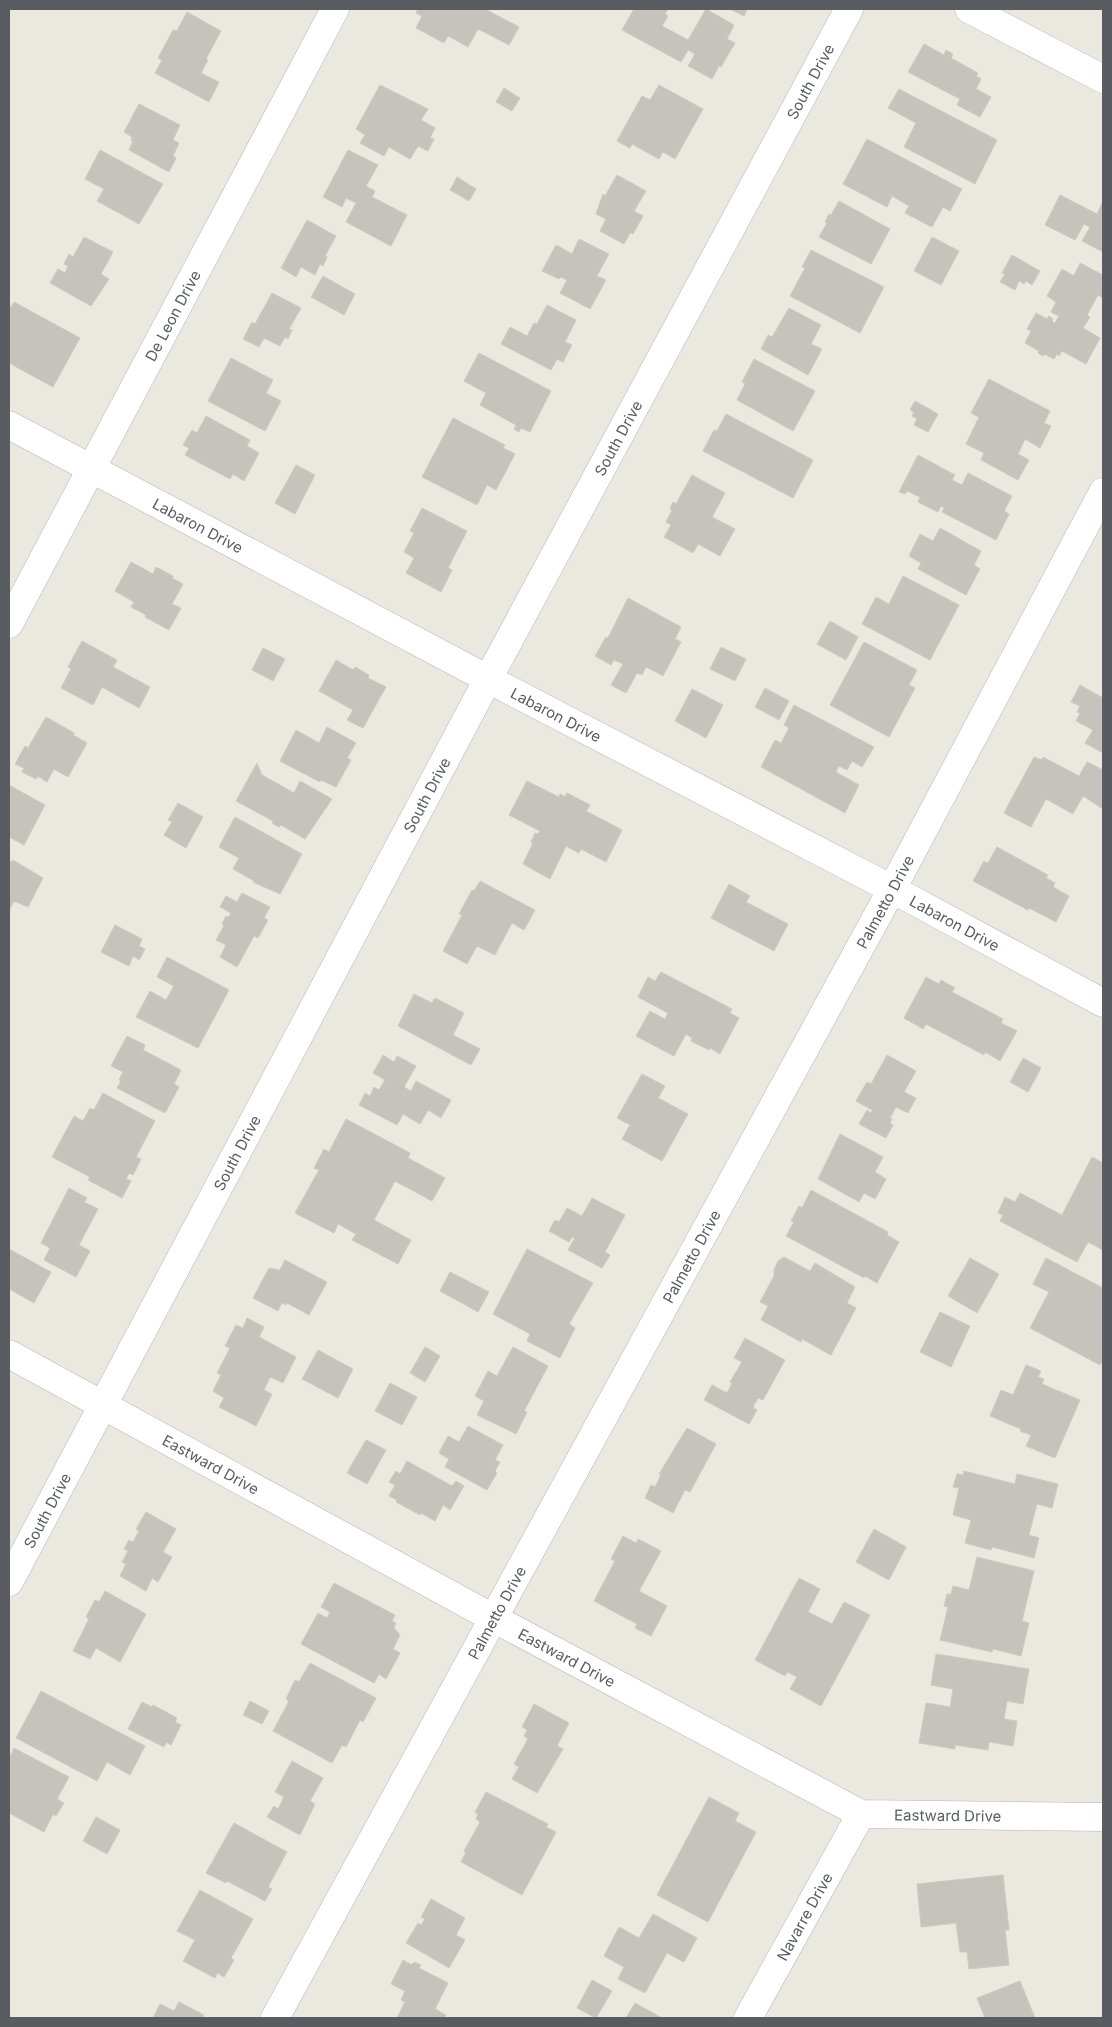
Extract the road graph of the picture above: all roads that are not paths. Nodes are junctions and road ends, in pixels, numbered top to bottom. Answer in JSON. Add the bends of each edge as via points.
{"nodes":[{"id":1,"x":336,"y":9,"type":"edge"},
{"id":2,"x":849,"y":9,"type":"edge"},
{"id":3,"x":969,"y":9,"type":"edge"},
{"id":4,"x":1103,"y":79,"type":"edge"},
{"id":5,"x":9,"y":425,"type":"edge"},
{"id":6,"x":92,"y":468,"type":"junction"},
{"id":7,"x":1103,"y":492,"type":"edge"},
{"id":8,"x":9,"y":624,"type":"edge"},
{"id":9,"x":488,"y":680,"type":"junction"},
{"id":10,"x":892,"y":889,"type":"junction"},
{"id":11,"x":1103,"y":1003,"type":"edge"},
{"id":12,"x":9,"y":1354,"type":"edge"},
{"id":13,"x":103,"y":1404,"type":"junction"},
{"id":14,"x":9,"y":1582,"type":"edge"},
{"id":15,"x":493,"y":1618,"type":"junction"},
{"id":16,"x":861,"y":1814,"type":"junction"},
{"id":17,"x":1103,"y":1817,"type":"edge"},
{"id":18,"x":275,"y":2018,"type":"edge"},
{"id":19,"x":748,"y":2018,"type":"edge"}],
"edges":[{"from":1,"to":6,"type":"street","name":"De Leon Drive"},
{"from":2,"to":9,"type":"street","name":"South Drive"},
{"from":3,"to":4,"type":"street"},
{"from":5,"to":6,"type":"street","name":"Labaron Drive"},
{"from":6,"to":8,"type":"street","name":"De Leon Drive"},
{"from":6,"to":9,"type":"street","name":"Labaron Drive"},
{"from":7,"to":10,"type":"street","name":"Palmetto Drive"},
{"from":9,"to":10,"type":"street","name":"Labaron Drive"},
{"from":9,"to":13,"type":"street","name":"South Drive"},
{"from":10,"to":11,"type":"street","name":"Labaron Drive"},
{"from":10,"to":15,"type":"street","name":"Palmetto Drive"},
{"from":12,"to":13,"type":"street","name":"Eastward Drive"},
{"from":13,"to":14,"type":"street","name":"South Drive"},
{"from":13,"to":15,"type":"street","name":"Eastward Drive"},
{"from":15,"to":16,"type":"street","name":"Eastward Drive"},
{"from":15,"to":18,"type":"street","name":"Palmetto Drive"},
{"from":16,"to":17,"type":"street","name":"Eastward Drive"},
{"from":16,"to":19,"type":"street","name":"Navarre Drive"}]}
